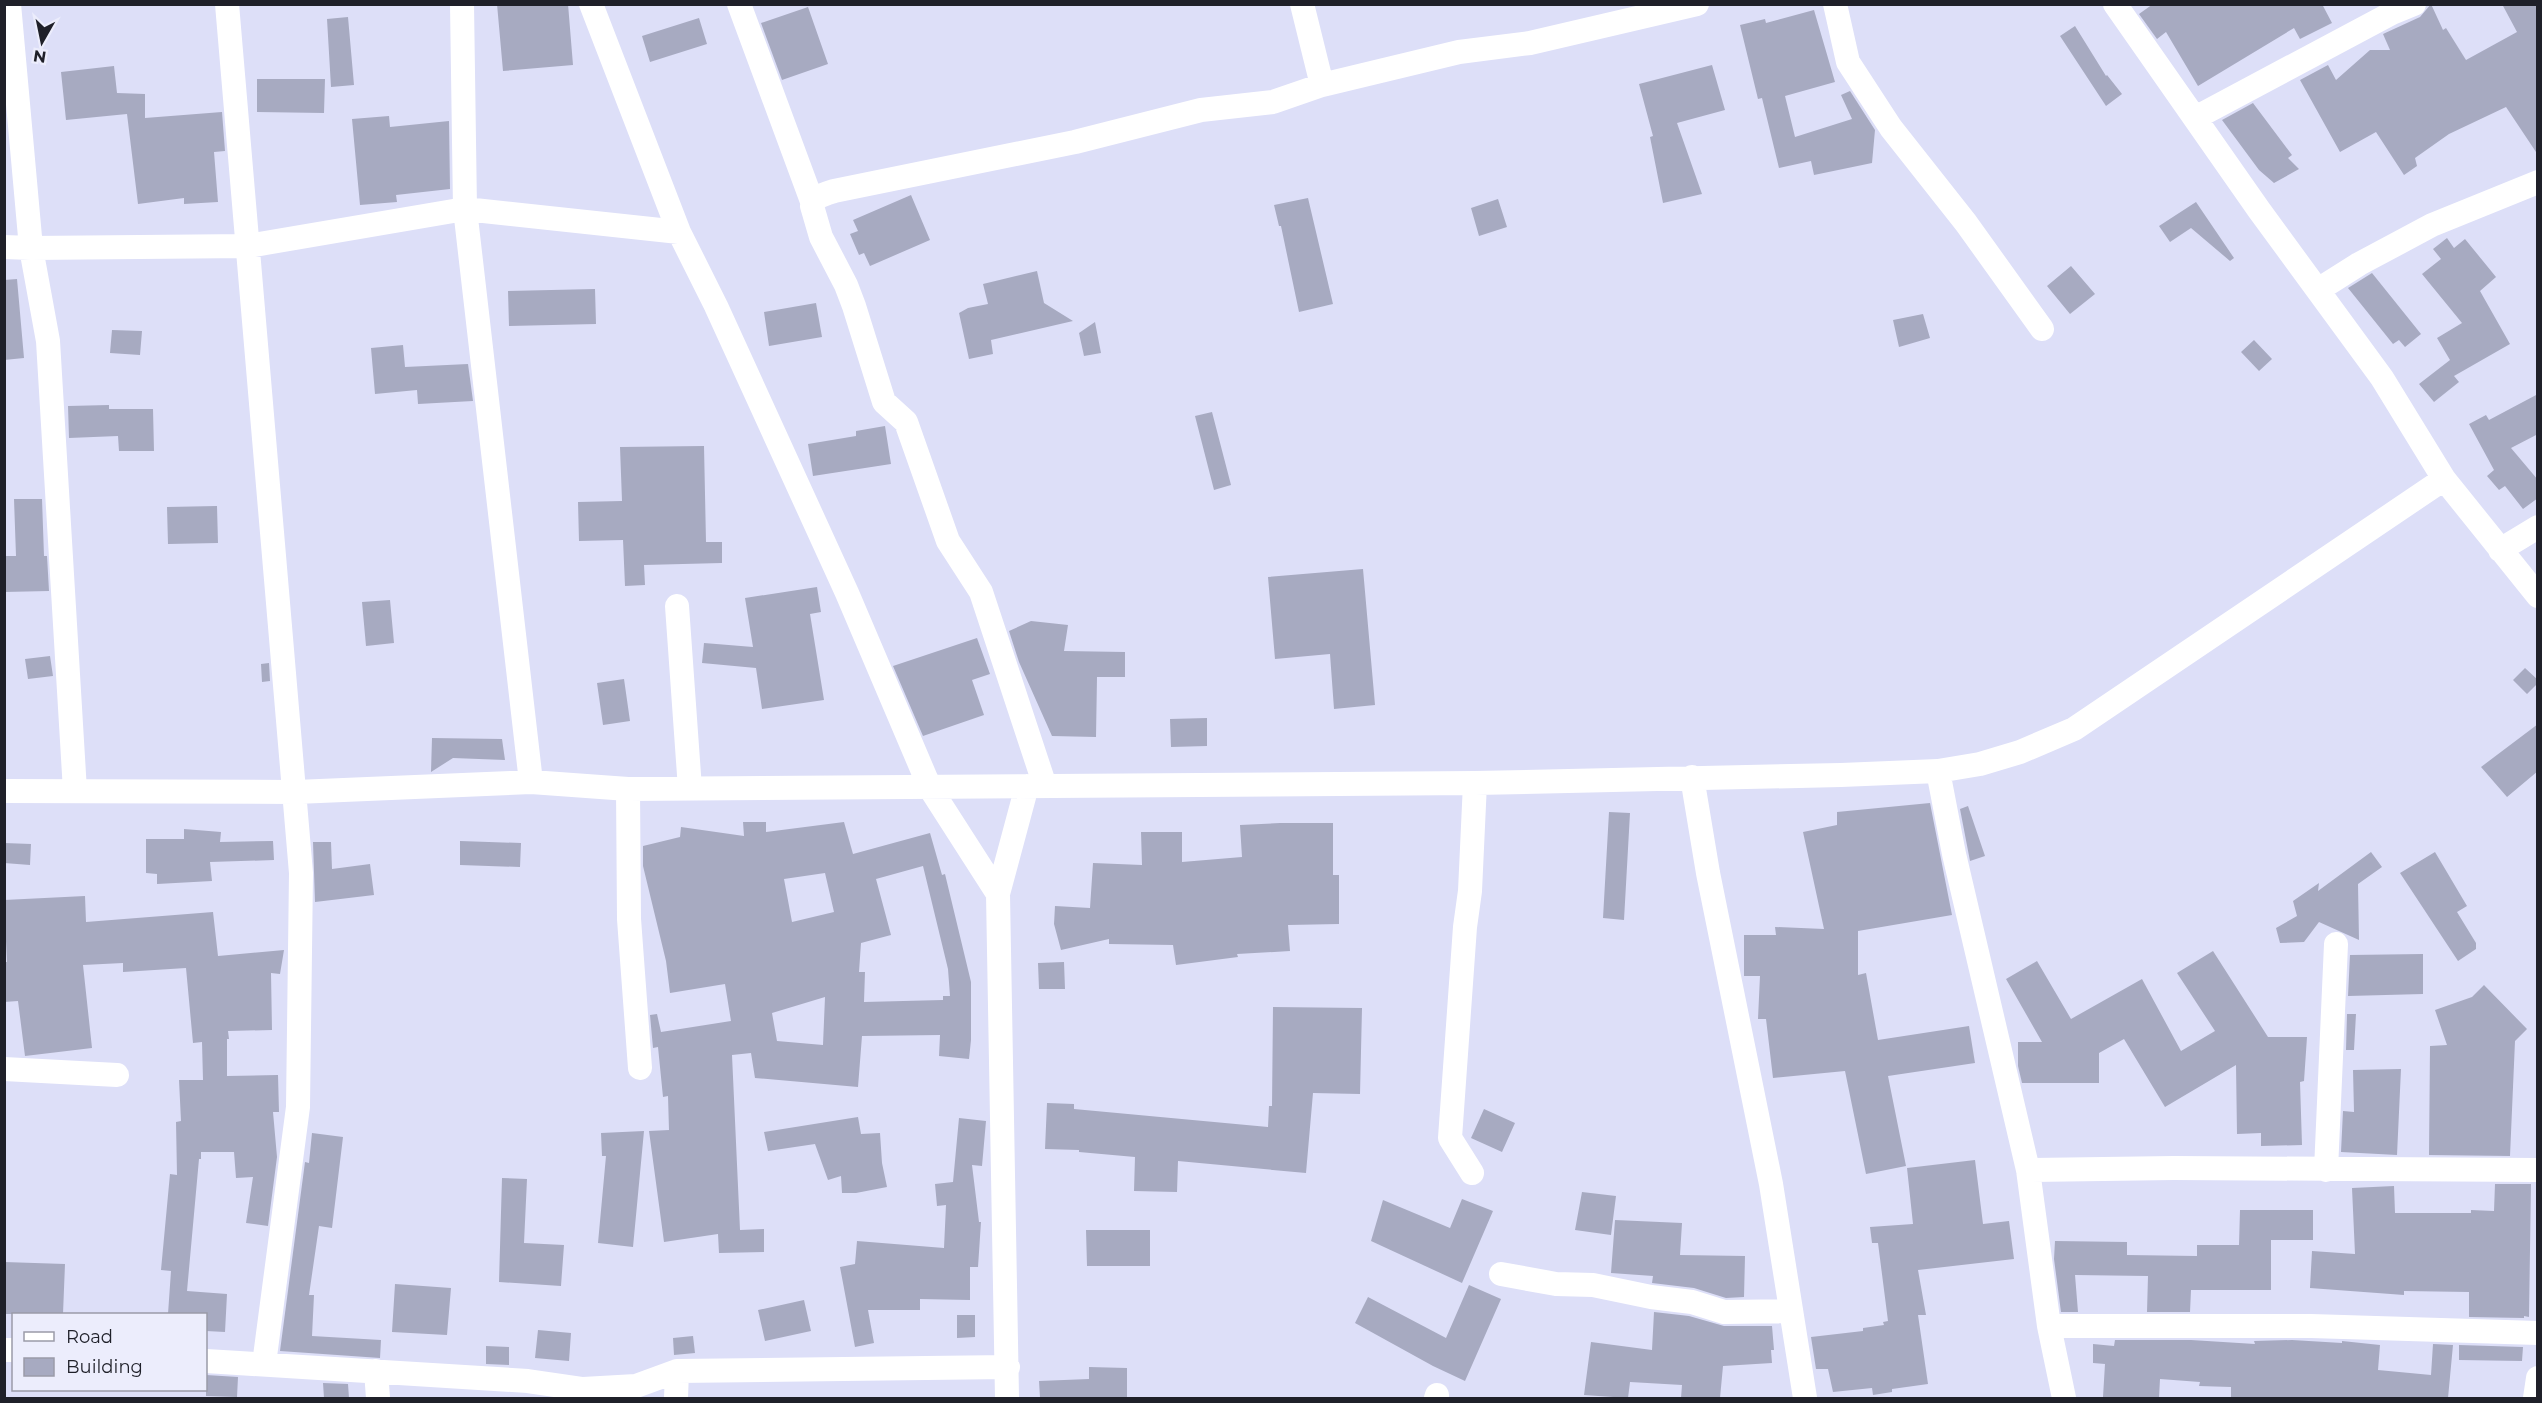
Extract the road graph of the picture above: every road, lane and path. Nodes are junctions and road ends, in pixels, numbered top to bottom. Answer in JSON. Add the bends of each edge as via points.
{"nodes":[{"id":1,"x":9,"y":4,"type":"edge"},
{"id":2,"x":227,"y":4,"type":"edge"},
{"id":3,"x":462,"y":4,"type":"edge"},
{"id":4,"x":591,"y":4,"type":"edge"},
{"id":5,"x":739,"y":4,"type":"edge"},
{"id":6,"x":1302,"y":4,"type":"edge"},
{"id":7,"x":1697,"y":4,"type":"edge"},
{"id":8,"x":1835,"y":4,"type":"edge"},
{"id":9,"x":2115,"y":4,"type":"edge"},
{"id":10,"x":2398,"y":7,"type":"edge"},
{"id":11,"x":1322,"y":85,"type":"junction"},
{"id":12,"x":2195,"y":118,"type":"junction"},
{"id":13,"x":2538,"y":182,"type":"edge"},
{"id":14,"x":813,"y":204,"type":"junction"},
{"id":15,"x":465,"y":209,"type":"junction"},
{"id":16,"x":679,"y":232,"type":"junction"},
{"id":17,"x":248,"y":246,"type":"junction"},
{"id":18,"x":4,"y":247,"type":"edge"},
{"id":19,"x":31,"y":248,"type":"junction"},
{"id":20,"x":2318,"y":290,"type":"junction"},
{"id":21,"x":2042,"y":329,"type":"dead end"},
{"id":22,"x":2444,"y":479,"type":"junction"},
{"id":23,"x":2538,"y":527,"type":"edge"},
{"id":24,"x":2500,"y":550,"type":"junction"},
{"id":25,"x":2538,"y":596,"type":"edge"},
{"id":26,"x":677,"y":606,"type":"dead end"},
{"id":27,"x":1938,"y":771,"type":"junction"},
{"id":28,"x":1692,"y":777,"type":"junction"},
{"id":29,"x":531,"y":782,"type":"junction"},
{"id":30,"x":1475,"y":783,"type":"junction"},
{"id":31,"x":1036,"y":786,"type":"junction"},
{"id":32,"x":930,"y":788,"type":"junction"},
{"id":33,"x":628,"y":789,"type":"junction"},
{"id":34,"x":690,"y":789,"type":"junction"},
{"id":35,"x":4,"y":791,"type":"edge"},
{"id":36,"x":75,"y":791,"type":"junction"},
{"id":37,"x":296,"y":792,"type":"junction"},
{"id":38,"x":998,"y":894,"type":"junction"},
{"id":39,"x":2336,"y":944,"type":"dead end"},
{"id":40,"x":640,"y":1068,"type":"dead end"},
{"id":41,"x":4,"y":1069,"type":"edge"},
{"id":42,"x":117,"y":1075,"type":"dead end"},
{"id":43,"x":2028,"y":1170,"type":"junction"},
{"id":44,"x":2326,"y":1170,"type":"junction"},
{"id":45,"x":2538,"y":1170,"type":"edge"},
{"id":46,"x":1472,"y":1173,"type":"dead end"},
{"id":47,"x":1501,"y":1274,"type":"dead end"},
{"id":48,"x":1791,"y":1311,"type":"junction"},
{"id":49,"x":2049,"y":1326,"type":"junction"},
{"id":50,"x":2538,"y":1333,"type":"edge"},
{"id":51,"x":207,"y":1361,"type":"edge"},
{"id":52,"x":264,"y":1365,"type":"junction"},
{"id":53,"x":1008,"y":1367,"type":"junction"},
{"id":54,"x":376,"y":1371,"type":"junction"},
{"id":55,"x":676,"y":1371,"type":"junction"},
{"id":56,"x":2538,"y":1378,"type":"edge"},
{"id":57,"x":378,"y":1398,"type":"edge"},
{"id":58,"x":676,"y":1398,"type":"edge"},
{"id":59,"x":1007,"y":1398,"type":"edge"},
{"id":60,"x":1805,"y":1398,"type":"edge"},
{"id":61,"x":2064,"y":1398,"type":"edge"},
{"id":62,"x":2535,"y":1398,"type":"edge"}],
"edges":[{"from":1,"to":19,"type":"street"},
{"from":2,"to":17,"type":"street"},
{"from":3,"to":15,"type":"street"},
{"from":4,"to":16,"type":"street"},
{"from":5,"to":14,"type":"street"},
{"from":6,"to":11,"type":"street"},
{"from":7,"to":11,"type":"street","via":[[1530,43],[1459,52]]},
{"from":8,"to":21,"type":"street","via":[[1848,62],[1891,128]]},
{"from":9,"to":12,"type":"street"},
{"from":10,"to":12,"type":"street"},
{"from":11,"to":14,"type":"street","via":[[1273,102],[1201,110],[1075,142],[834,190],[816,198]]},
{"from":12,"to":20,"type":"street"},
{"from":13,"to":20,"type":"street","via":[[2432,225]]},
{"from":14,"to":31,"type":"street","via":[[821,237],[854,306],[884,402],[906,422],[948,541],[981,592]]},
{"from":15,"to":16,"type":"street"},
{"from":15,"to":17,"type":"street"},
{"from":15,"to":29,"type":"street"},
{"from":16,"to":32,"type":"street","via":[[847,593]]},
{"from":17,"to":19,"type":"street"},
{"from":17,"to":37,"type":"street"},
{"from":18,"to":19,"type":"street"},
{"from":19,"to":36,"type":"street","via":[[48,341]]},
{"from":20,"to":22,"type":"street","via":[[2382,378]]},
{"from":22,"to":24,"type":"street"},
{"from":22,"to":27,"type":"street","via":[[2074,729],[2000,758]]},
{"from":23,"to":24,"type":"street"},
{"from":24,"to":25,"type":"street"},
{"from":26,"to":34,"type":"street"},
{"from":27,"to":28,"type":"street"},
{"from":27,"to":43,"type":"street"},
{"from":28,"to":30,"type":"street"},
{"from":28,"to":48,"type":"street","via":[[1771,1184]]},
{"from":29,"to":33,"type":"street"},
{"from":29,"to":37,"type":"street"},
{"from":30,"to":31,"type":"street"},
{"from":30,"to":46,"type":"street","via":[[1450,1138]]},
{"from":31,"to":32,"type":"street"},
{"from":31,"to":38,"type":"street"},
{"from":32,"to":34,"type":"street"},
{"from":32,"to":38,"type":"street"},
{"from":33,"to":34,"type":"street"},
{"from":33,"to":40,"type":"street","via":[[629,919]]},
{"from":35,"to":36,"type":"street"},
{"from":36,"to":37,"type":"street"},
{"from":37,"to":52,"type":"street","via":[[301,873],[298,1107]]},
{"from":38,"to":53,"type":"street"},
{"from":39,"to":44,"type":"street"},
{"from":41,"to":42,"type":"street"},
{"from":43,"to":44,"type":"street"},
{"from":43,"to":49,"type":"street"},
{"from":44,"to":45,"type":"street"},
{"from":47,"to":48,"type":"street","via":[[1692,1302],[1724,1312]]},
{"from":48,"to":60,"type":"street"},
{"from":49,"to":50,"type":"street","via":[[2311,1326]]},
{"from":49,"to":61,"type":"street"},
{"from":51,"to":52,"type":"street"},
{"from":52,"to":54,"type":"street"},
{"from":53,"to":55,"type":"street"},
{"from":53,"to":59,"type":"street"},
{"from":54,"to":55,"type":"street","via":[[528,1381],[583,1389],[636,1386]]},
{"from":54,"to":57,"type":"street"},
{"from":55,"to":58,"type":"street"},
{"from":56,"to":62,"type":"street"}]}
